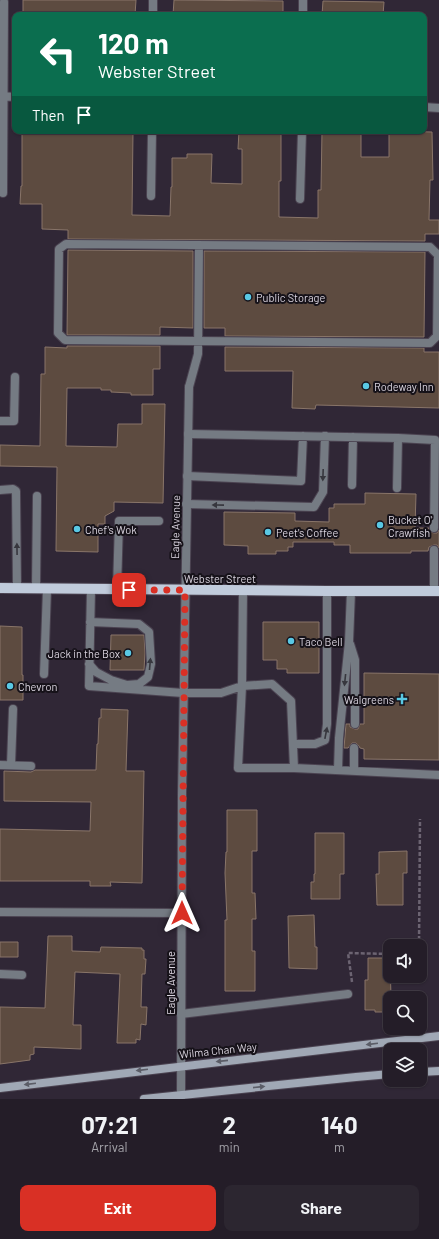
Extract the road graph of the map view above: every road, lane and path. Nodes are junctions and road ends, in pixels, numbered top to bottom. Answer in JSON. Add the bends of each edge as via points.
{"nodes":[{"id":1,"x":153,"y":0,"type":"edge"},
{"id":2,"x":303,"y":0,"type":"edge"},
{"id":3,"x":4,"y":2,"type":"dead end"},
{"id":4,"x":153,"y":12,"type":"edge"},
{"id":5,"x":303,"y":12,"type":"edge"},
{"id":6,"x":2,"y":96,"type":"edge"},
{"id":7,"x":12,"y":97,"type":"edge"},
{"id":8,"x":427,"y":107,"type":"edge"},
{"id":9,"x":439,"y":108,"type":"edge"},
{"id":10,"x":152,"y":134,"type":"edge"},
{"id":11,"x":302,"y":134,"type":"edge"},
{"id":12,"x":3,"y":193,"type":"dead end"},
{"id":13,"x":151,"y":196,"type":"dead end"},
{"id":14,"x":300,"y":199,"type":"dead end"},
{"id":15,"x":199,"y":246,"type":"junction"},
{"id":16,"x":198,"y":341,"type":"junction"},
{"id":17,"x":15,"y":377,"type":"dead end"},
{"id":18,"x":0,"y":421,"type":"edge"},
{"id":19,"x":188,"y":434,"type":"junction"},
{"id":20,"x":303,"y":436,"type":"junction"},
{"id":21,"x":325,"y":436,"type":"junction"},
{"id":22,"x":352,"y":437,"type":"junction"},
{"id":23,"x":398,"y":438,"type":"junction"},
{"id":24,"x":187,"y":476,"type":"junction"},
{"id":25,"x":352,"y":485,"type":"dead end"},
{"id":26,"x":397,"y":488,"type":"dead end"},
{"id":27,"x":0,"y":490,"type":"edge"},
{"id":28,"x":37,"y":496,"type":"dead end"},
{"id":29,"x":186,"y":504,"type":"junction"},
{"id":30,"x":159,"y":521,"type":"dead end"},
{"id":31,"x":434,"y":528,"type":"dead end"},
{"id":32,"x":434,"y":550,"type":"dead end"},
{"id":33,"x":0,"y":588,"type":"edge"},
{"id":34,"x":17,"y":588,"type":"junction"},
{"id":35,"x":42,"y":589,"type":"junction"},
{"id":36,"x":91,"y":589,"type":"junction"},
{"id":37,"x":117,"y":589,"type":"junction"},
{"id":38,"x":185,"y":590,"type":"junction"},
{"id":39,"x":243,"y":590,"type":"junction"},
{"id":40,"x":327,"y":591,"type":"junction"},
{"id":41,"x":351,"y":591,"type":"junction"},
{"id":42,"x":436,"y":591,"type":"edge"},
{"id":43,"x":90,"y":622,"type":"junction"},
{"id":44,"x":349,"y":642,"type":"junction"},
{"id":45,"x":89,"y":664,"type":"junction"},
{"id":46,"x":44,"y":674,"type":"dead end"},
{"id":47,"x":242,"y":686,"type":"junction"},
{"id":48,"x":183,"y":693,"type":"junction"},
{"id":49,"x":13,"y":708,"type":"dead end"},
{"id":50,"x":354,"y":724,"type":"dead end"},
{"id":51,"x":293,"y":744,"type":"junction"},
{"id":52,"x":354,"y":748,"type":"dead end"},
{"id":53,"x":0,"y":765,"type":"edge"},
{"id":54,"x":11,"y":765,"type":"junction"},
{"id":55,"x":31,"y":766,"type":"dead end"},
{"id":56,"x":294,"y":768,"type":"junction"},
{"id":57,"x":338,"y":770,"type":"junction"},
{"id":58,"x":354,"y":770,"type":"junction"},
{"id":59,"x":439,"y":775,"type":"edge"},
{"id":60,"x":420,"y":819,"type":"dead end"},
{"id":61,"x":0,"y":912,"type":"edge"},
{"id":62,"x":182,"y":913,"type":"junction"},
{"id":63,"x":419,"y":939,"type":"edge"},
{"id":64,"x":383,"y":954,"type":"edge"},
{"id":65,"x":0,"y":974,"type":"edge"},
{"id":66,"x":22,"y":975,"type":"dead end"},
{"id":67,"x":348,"y":994,"type":"joint"},
{"id":68,"x":181,"y":1014,"type":"junction"},
{"id":69,"x":439,"y":1036,"type":"edge"},
{"id":70,"x":181,"y":1066,"type":"junction"},
{"id":71,"x":439,"y":1070,"type":"edge"},
{"id":72,"x":427,"y":1071,"type":"edge"},
{"id":73,"x":383,"y":1075,"type":"edge"},
{"id":74,"x":0,"y":1088,"type":"edge"},
{"id":75,"x":181,"y":1097,"type":"edge"},
{"id":76,"x":144,"y":1099,"type":"edge"}],
"edges":[{"from":1,"to":4,"type":"street"},
{"from":2,"to":5,"type":"street"},
{"from":3,"to":6,"type":"street"},
{"from":6,"to":7,"type":"street"},
{"from":6,"to":12,"type":"street"},
{"from":8,"to":9,"type":"street"},
{"from":10,"to":13,"type":"street"},
{"from":11,"to":14,"type":"street"},
{"from":15,"to":16,"type":"street","name":"Eagle Avenue"},
{"from":15,"to":16,"type":"street","via":[[66,244],[59,249],[58,310],[58,332],[65,340]]},
{"from":15,"to":16,"type":"street","via":[[430,247],[438,255],[437,336],[430,343]]},
{"from":16,"to":19,"type":"street","name":"Eagle Avenue","via":[[198,354],[189,387]]},
{"from":17,"to":18,"type":"street","via":[[14,421]]},
{"from":19,"to":20,"type":"street"},
{"from":19,"to":24,"type":"street","name":"Eagle Avenue"},
{"from":20,"to":21,"type":"street"},
{"from":20,"to":24,"type":"street","via":[[301,481]]},
{"from":21,"to":22,"type":"street"},
{"from":21,"to":29,"type":"street","one_way":true,"via":[[323,492],[314,507]]},
{"from":22,"to":23,"type":"street"},
{"from":22,"to":25,"type":"street"},
{"from":23,"to":26,"type":"street"},
{"from":23,"to":31,"type":"street","via":[[435,440]]},
{"from":24,"to":29,"type":"street","name":"Eagle Avenue"},
{"from":34,"to":27,"type":"street","one_way":true,"via":[[16,491]]},
{"from":28,"to":35,"type":"street"},
{"from":29,"to":38,"type":"street","name":"Eagle Avenue"},
{"from":30,"to":37,"type":"street","via":[[119,520]]},
{"from":32,"to":42,"type":"street"},
{"from":33,"to":34,"type":"main road","name":"Webster Street"},
{"from":34,"to":35,"type":"main road","name":"Webster Street"},
{"from":35,"to":36,"type":"main road","name":"Webster Street"},
{"from":35,"to":46,"type":"street"},
{"from":36,"to":37,"type":"main road","name":"Webster Street"},
{"from":36,"to":43,"type":"street"},
{"from":37,"to":38,"type":"main road","name":"Webster Street"},
{"from":38,"to":39,"type":"main road","name":"Webster Street"},
{"from":38,"to":48,"type":"street","name":"Eagle Avenue"},
{"from":39,"to":40,"type":"main road","name":"Webster Street"},
{"from":39,"to":47,"type":"street"},
{"from":40,"to":41,"type":"main road","name":"Webster Street"},
{"from":51,"to":40,"type":"street","one_way":true,"via":[[315,744],[325,740]]},
{"from":41,"to":42,"type":"main road","name":"Webster Street"},
{"from":41,"to":44,"type":"street"},
{"from":43,"to":45,"type":"street"},
{"from":45,"to":43,"type":"street","one_way":true,"via":[[96,672],[127,685],[140,684],[148,677],[151,664],[149,632],[139,624]]},
{"from":44,"to":50,"type":"street","via":[[356,660]]},
{"from":44,"to":57,"type":"street","one_way":true},
{"from":45,"to":48,"type":"street","via":[[89,686]]},
{"from":47,"to":48,"type":"street","via":[[221,693]]},
{"from":47,"to":51,"type":"street","via":[[272,684],[291,701]]},
{"from":47,"to":56,"type":"street","via":[[238,768]]},
{"from":48,"to":62,"type":"street","name":"Eagle Avenue"},
{"from":49,"to":54,"type":"street"},
{"from":51,"to":56,"type":"street"},
{"from":52,"to":58,"type":"street"},
{"from":53,"to":54,"type":"street"},
{"from":54,"to":55,"type":"street"},
{"from":56,"to":57,"type":"street"},
{"from":57,"to":58,"type":"street"},
{"from":58,"to":59,"type":"street"},
{"from":60,"to":63,"type":"path"},
{"from":61,"to":62,"type":"street"},
{"from":62,"to":68,"type":"street","name":"Eagle Avenue"},
{"from":64,"to":67,"type":"path","via":[[348,953],[354,992]]},
{"from":65,"to":66,"type":"street"},
{"from":67,"to":68,"type":"street"},
{"from":68,"to":70,"type":"street","name":"Eagle Avenue"},
{"from":69,"to":70,"type":"main road","name":"Wilma Chan Way","one_way":true},
{"from":70,"to":74,"type":"main road","name":"Wilma Chan Way","one_way":true},
{"from":70,"to":75,"type":"street","name":"Eagle Avenue"},
{"from":71,"to":72,"type":"main road"},
{"from":75,"to":73,"type":"main road","one_way":true},
{"from":75,"to":76,"type":"main road"}]}
